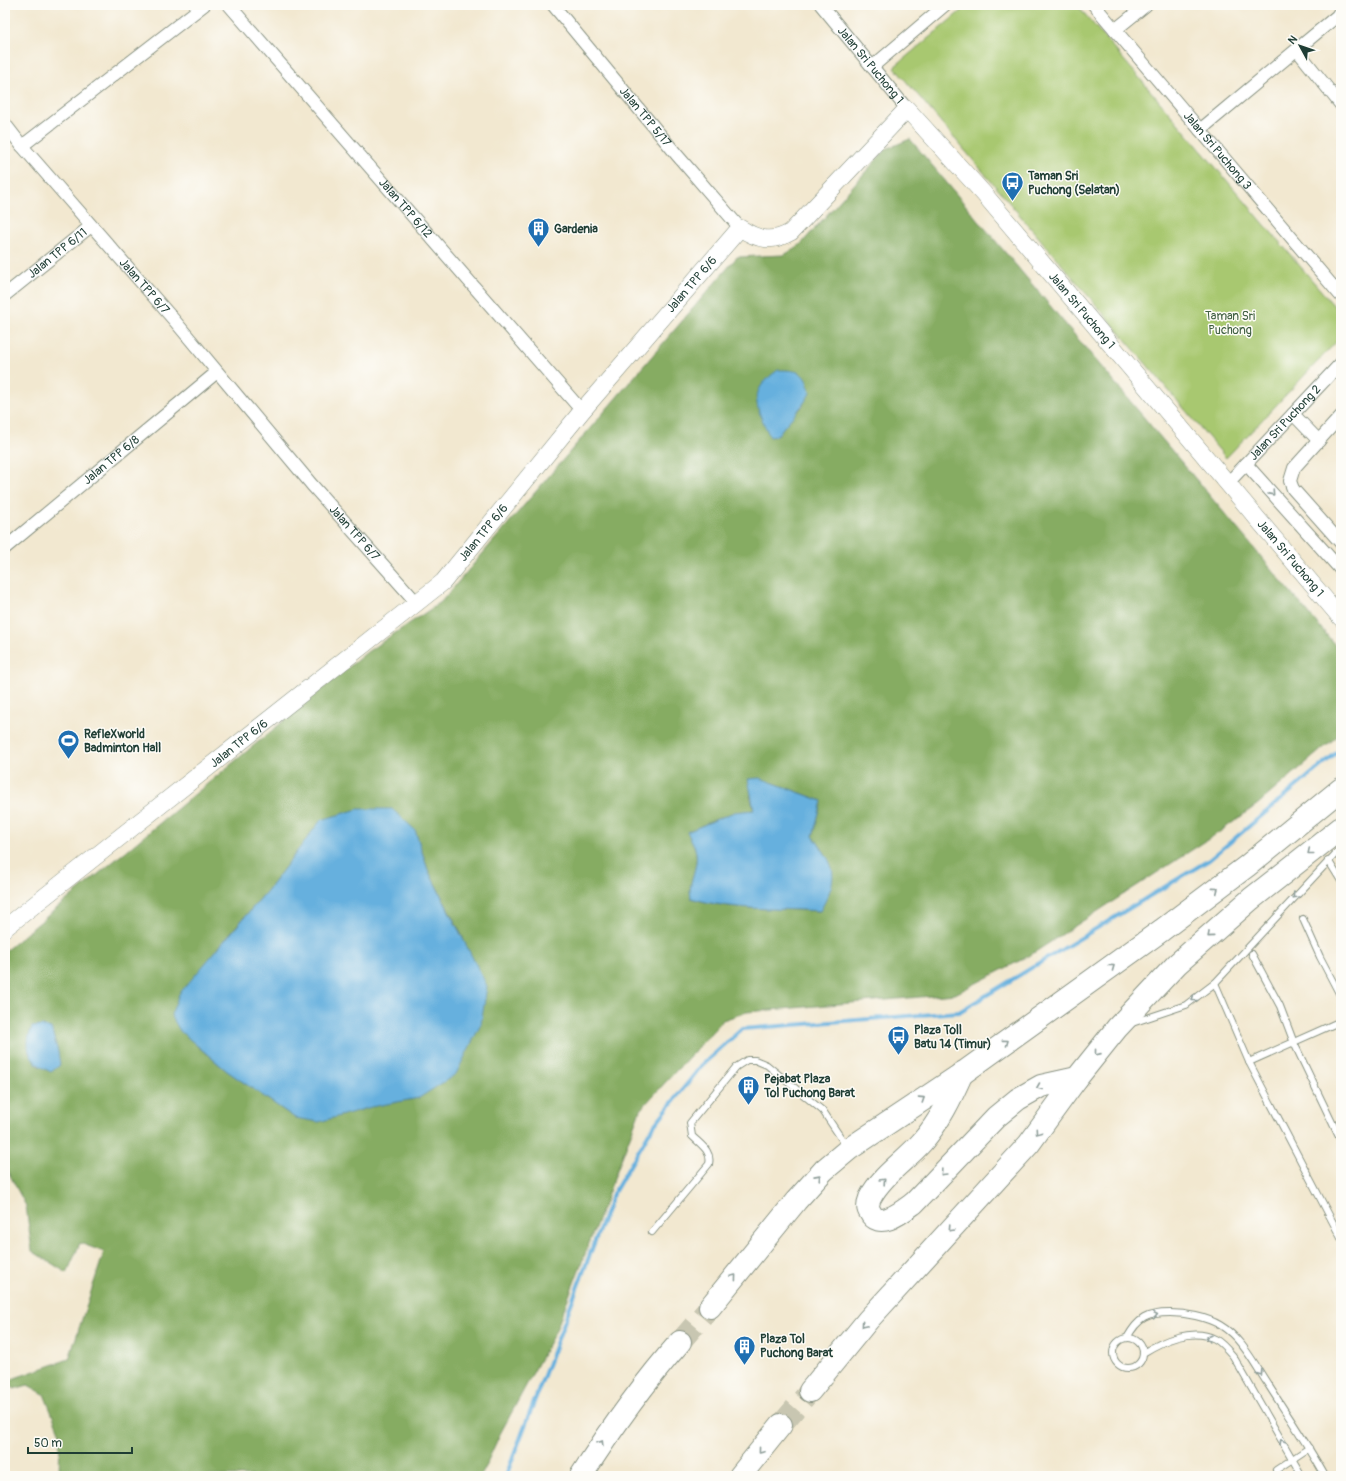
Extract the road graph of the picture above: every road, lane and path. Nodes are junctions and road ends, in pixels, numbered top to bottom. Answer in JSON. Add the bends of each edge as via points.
{"nodes":[{"id":1,"x":204,"y":5,"type":"edge"},
{"id":2,"x":229,"y":5,"type":"edge"},
{"id":3,"x":553,"y":5,"type":"edge"},
{"id":4,"x":821,"y":5,"type":"edge"},
{"id":5,"x":945,"y":5,"type":"edge"},
{"id":6,"x":1094,"y":5,"type":"edge"},
{"id":7,"x":1146,"y":5,"type":"edge"},
{"id":8,"x":1341,"y":10,"type":"edge"},
{"id":9,"x":1115,"y":30,"type":"junction"},
{"id":10,"x":1297,"y":50,"type":"junction"},
{"id":11,"x":872,"y":67,"type":"junction"},
{"id":12,"x":1341,"y":105,"type":"edge"},
{"id":13,"x":907,"y":109,"type":"junction"},
{"id":14,"x":5,"y":124,"type":"edge"},
{"id":15,"x":1200,"y":130,"type":"junction"},
{"id":16,"x":22,"y":146,"type":"junction"},
{"id":17,"x":91,"y":226,"type":"junction"},
{"id":18,"x":740,"y":228,"type":"junction"},
{"id":19,"x":5,"y":295,"type":"edge"},
{"id":20,"x":1341,"y":296,"type":"edge"},
{"id":21,"x":1341,"y":363,"type":"edge"},
{"id":22,"x":217,"y":372,"type":"junction"},
{"id":23,"x":582,"y":411,"type":"junction"},
{"id":24,"x":1293,"y":414,"type":"junction"},
{"id":25,"x":1341,"y":416,"type":"edge"},
{"id":26,"x":1319,"y":441,"type":"junction"},
{"id":27,"x":1246,"y":464,"type":"junction"},
{"id":28,"x":1228,"y":483,"type":"junction"},
{"id":29,"x":1341,"y":543,"type":"edge"},
{"id":30,"x":5,"y":548,"type":"edge"},
{"id":31,"x":1340,"y":567,"type":"edge"},
{"id":32,"x":417,"y":603,"type":"junction"},
{"id":33,"x":1341,"y":618,"type":"edge"},
{"id":34,"x":1341,"y":789,"type":"edge"},
{"id":35,"x":1341,"y":828,"type":"edge"},
{"id":36,"x":1341,"y":848,"type":"edge"},
{"id":37,"x":1328,"y":860,"type":"junction"},
{"id":38,"x":1341,"y":881,"type":"edge"},
{"id":39,"x":1303,"y":919,"type":"dead end"},
{"id":40,"x":5,"y":928,"type":"edge"},
{"id":41,"x":1252,"y":954,"type":"dead end"},
{"id":42,"x":1215,"y":982,"type":"junction"},
{"id":43,"x":1341,"y":997,"type":"edge"},
{"id":44,"x":1341,"y":1022,"type":"edge"},
{"id":45,"x":1117,"y":1028,"type":"junction"},
{"id":46,"x":1294,"y":1043,"type":"junction"},
{"id":47,"x":1249,"y":1062,"type":"junction"},
{"id":48,"x":963,"y":1073,"type":"junction"},
{"id":49,"x":1077,"y":1078,"type":"junction"},
{"id":50,"x":1341,"y":1141,"type":"edge"},
{"id":51,"x":849,"y":1149,"type":"junction"},
{"id":52,"x":652,"y":1232,"type":"dead end"},
{"id":53,"x":1341,"y":1238,"type":"edge"},
{"id":54,"x":710,"y":1307,"type":"tunnel mouth"},
{"id":55,"x":1127,"y":1338,"type":"junction"},
{"id":56,"x":680,"y":1342,"type":"tunnel mouth"},
{"id":57,"x":1144,"y":1353,"type":"junction"},
{"id":58,"x":810,"y":1391,"type":"tunnel mouth"},
{"id":59,"x":781,"y":1425,"type":"tunnel mouth"},
{"id":60,"x":1309,"y":1448,"type":"junction"},
{"id":61,"x":1292,"y":1460,"type":"junction"},
{"id":62,"x":1276,"y":1470,"type":"dead end"},
{"id":63,"x":581,"y":1476,"type":"edge"},
{"id":64,"x":740,"y":1476,"type":"edge"},
{"id":65,"x":1302,"y":1476,"type":"edge"},
{"id":66,"x":1325,"y":1476,"type":"edge"}],
"edges":[{"from":1,"to":16,"type":"street"},
{"from":2,"to":23,"type":"street","name":"Jalan TPP 6/12"},
{"from":3,"to":18,"type":"street","name":"Jalan TPP 5/17"},
{"from":4,"to":11,"type":"street","name":"Jalan Sri Puchong 1"},
{"from":5,"to":11,"type":"street"},
{"from":6,"to":9,"type":"street","name":"Jalan Sri Puchong 3"},
{"from":7,"to":9,"type":"street"},
{"from":8,"to":10,"type":"street"},
{"from":9,"to":15,"type":"street","name":"Jalan Sri Puchong 3"},
{"from":10,"to":12,"type":"street"},
{"from":10,"to":15,"type":"street"},
{"from":11,"to":13,"type":"street","name":"Jalan Sri Puchong 1"},
{"from":13,"to":18,"type":"street","via":[[791,232],[771,240],[759,239]]},
{"from":13,"to":28,"type":"street","name":"Jalan Sri Puchong 1","via":[[984,194]]},
{"from":14,"to":16,"type":"street","name":"Jalan TPP 6/7"},
{"from":15,"to":20,"type":"street","name":"Jalan Sri Puchong 3"},
{"from":16,"to":17,"type":"street","name":"Jalan TPP 6/7"},
{"from":17,"to":19,"type":"street","name":"Jalan TPP 6/11"},
{"from":17,"to":22,"type":"street","name":"Jalan TPP 6/7"},
{"from":18,"to":23,"type":"street","name":"Jalan TPP 6/6"},
{"from":21,"to":24,"type":"street","name":"Jalan Sri Puchong 2"},
{"from":22,"to":30,"type":"street","name":"Jalan TPP 6/8"},
{"from":22,"to":32,"type":"street","name":"Jalan TPP 6/7","via":[[312,485]]},
{"from":23,"to":32,"type":"street","name":"Jalan TPP 6/6","via":[[442,582]]},
{"from":24,"to":26,"type":"street"},
{"from":24,"to":27,"type":"street","name":"Jalan Sri Puchong 2"},
{"from":25,"to":26,"type":"street"},
{"from":26,"to":29,"type":"street","via":[[1294,468],[1290,481],[1293,488]]},
{"from":27,"to":28,"type":"street","name":"Jalan Sri Puchong 2"},
{"from":27,"to":31,"type":"street","one_way":true},
{"from":28,"to":33,"type":"street","name":"Jalan Sri Puchong 1"},
{"from":32,"to":40,"type":"street","name":"Jalan TPP 6/6"},
{"from":48,"to":34,"type":"highway","one_way":true,"via":[[1241,871]]},
{"from":35,"to":45,"type":"highway","one_way":true,"via":[[1251,899],[1177,964]]},
{"from":36,"to":37,"type":"lane"},
{"from":37,"to":38,"type":"lane"},
{"from":37,"to":42,"type":"lane","one_way":true},
{"from":39,"to":43,"type":"lane"},
{"from":41,"to":46,"type":"lane","via":[[1280,1006]]},
{"from":42,"to":45,"type":"lane","one_way":true,"via":[[1186,1005]]},
{"from":42,"to":47,"type":"lane"},
{"from":44,"to":46,"type":"lane"},
{"from":45,"to":49,"type":"highway","one_way":true},
{"from":46,"to":47,"type":"lane"},
{"from":46,"to":50,"type":"lane"},
{"from":47,"to":53,"type":"lane"},
{"from":49,"to":48,"type":"highway","one_way":true,"via":[[1041,1086],[1025,1093],[996,1117],[914,1203],[898,1215],[878,1220],[872,1216],[868,1208],[869,1199],[937,1123]]},
{"from":51,"to":48,"type":"highway","one_way":true},
{"from":49,"to":58,"type":"highway","one_way":true,"via":[[1029,1144],[878,1310]]},
{"from":51,"to":52,"type":"lane","via":[[823,1111],[767,1065],[755,1060],[742,1063],[690,1123],[692,1136],[708,1150],[711,1157],[709,1164]]},
{"from":54,"to":51,"type":"highway","one_way":true,"via":[[824,1170]]},
{"from":55,"to":57,"type":"lane","via":[[1136,1340]]},
{"from":55,"to":57,"type":"lane","via":[[1118,1342],[1113,1351],[1118,1365],[1127,1369],[1132,1368],[1140,1363]]},
{"from":55,"to":60,"type":"lane","one_way":true,"via":[[1134,1325],[1145,1316],[1159,1313],[1179,1313],[1220,1324],[1234,1336],[1247,1353]]},
{"from":63,"to":56,"type":"highway","one_way":true,"via":[[606,1436]]},
{"from":61,"to":57,"type":"lane","one_way":true,"via":[[1233,1356],[1214,1338],[1196,1334],[1172,1339]]},
{"from":59,"to":64,"type":"highway","one_way":true},
{"from":60,"to":61,"type":"lane"},
{"from":60,"to":66,"type":"lane"},
{"from":61,"to":62,"type":"lane"},
{"from":61,"to":65,"type":"lane"}]}
